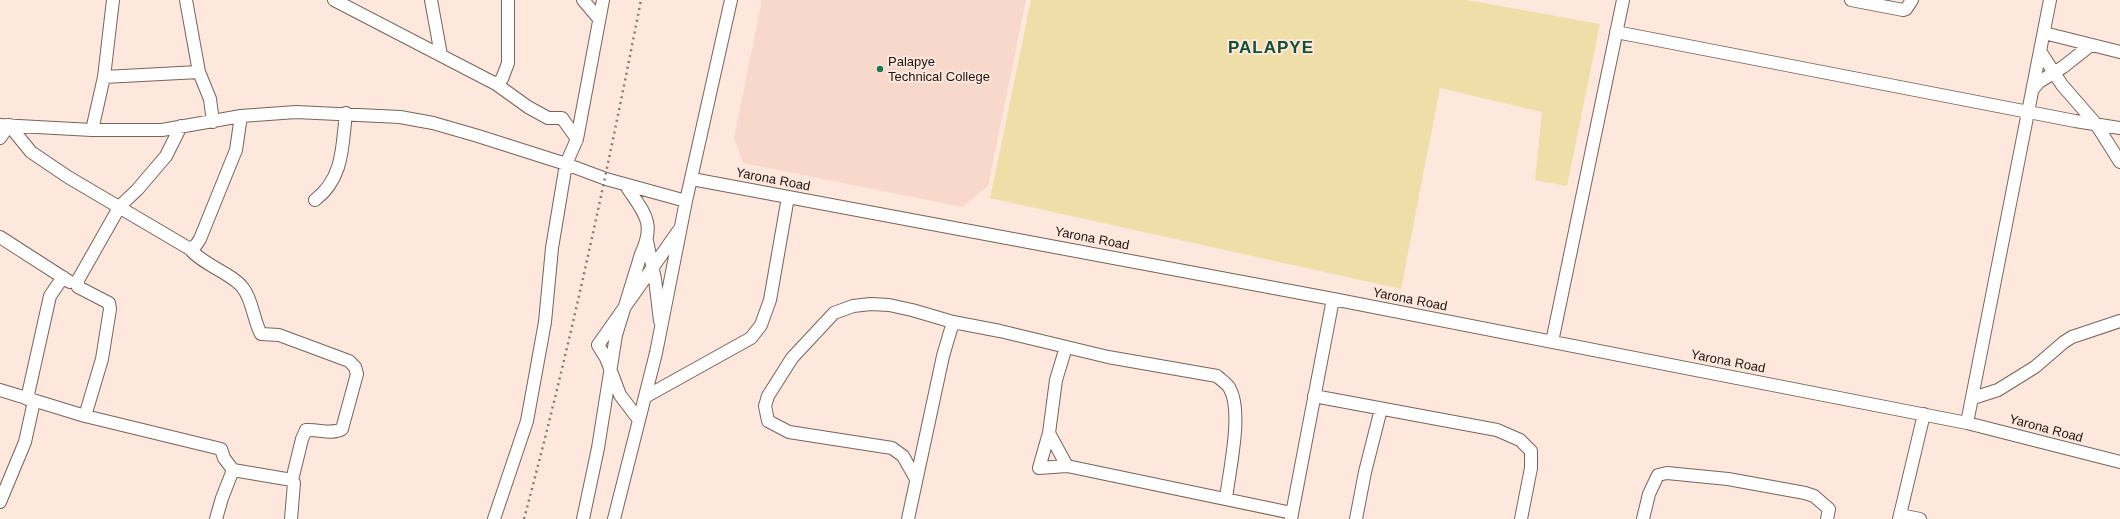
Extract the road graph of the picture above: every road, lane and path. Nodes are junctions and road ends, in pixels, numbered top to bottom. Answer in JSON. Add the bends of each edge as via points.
{"nodes":[{"id":1,"x":113,"y":0,"type":"edge"},
{"id":2,"x":186,"y":0,"type":"edge"},
{"id":3,"x":334,"y":0,"type":"edge"},
{"id":4,"x":431,"y":0,"type":"edge"},
{"id":5,"x":508,"y":0,"type":"edge"},
{"id":6,"x":583,"y":0,"type":"edge"},
{"id":7,"x":603,"y":0,"type":"edge"},
{"id":8,"x":730,"y":0,"type":"edge"},
{"id":9,"x":1623,"y":0,"type":"edge"},
{"id":10,"x":1851,"y":0,"type":"edge"},
{"id":11,"x":1912,"y":0,"type":"edge"},
{"id":12,"x":2050,"y":0,"type":"edge"},
{"id":13,"x":599,"y":19,"type":"junction"},
{"id":14,"x":1616,"y":32,"type":"junction"},
{"id":15,"x":2044,"y":33,"type":"junction"},
{"id":16,"x":2091,"y":45,"type":"junction"},
{"id":17,"x":2040,"y":51,"type":"junction"},
{"id":18,"x":2120,"y":52,"type":"edge"},
{"id":19,"x":441,"y":55,"type":"junction"},
{"id":20,"x":199,"y":72,"type":"junction"},
{"id":21,"x":2053,"y":72,"type":"junction"},
{"id":22,"x":104,"y":77,"type":"junction"},
{"id":23,"x":496,"y":84,"type":"junction"},
{"id":24,"x":2032,"y":89,"type":"junction"},
{"id":25,"x":2028,"y":112,"type":"junction"},
{"id":26,"x":346,"y":113,"type":"junction"},
{"id":27,"x":241,"y":116,"type":"junction"},
{"id":28,"x":213,"y":122,"type":"junction"},
{"id":29,"x":2096,"y":124,"type":"junction"},
{"id":30,"x":4,"y":125,"type":"edge"},
{"id":31,"x":181,"y":126,"type":"junction"},
{"id":32,"x":2120,"y":128,"type":"edge"},
{"id":33,"x":92,"y":130,"type":"junction"},
{"id":34,"x":0,"y":138,"type":"edge"},
{"id":35,"x":576,"y":139,"type":"junction"},
{"id":36,"x":2120,"y":162,"type":"edge"},
{"id":37,"x":566,"y":164,"type":"junction"},
{"id":38,"x":692,"y":179,"type":"junction"},
{"id":39,"x":625,"y":184,"type":"junction"},
{"id":40,"x":788,"y":197,"type":"junction"},
{"id":41,"x":315,"y":200,"type":"dead end"},
{"id":42,"x":686,"y":201,"type":"junction"},
{"id":43,"x":120,"y":206,"type":"junction"},
{"id":44,"x":681,"y":228,"type":"junction"},
{"id":45,"x":0,"y":237,"type":"edge"},
{"id":46,"x":647,"y":241,"type":"junction"},
{"id":47,"x":190,"y":249,"type":"junction"},
{"id":48,"x":653,"y":268,"type":"junction"},
{"id":49,"x":63,"y":278,"type":"junction"},
{"id":50,"x":78,"y":287,"type":"junction"},
{"id":51,"x":1333,"y":299,"type":"junction"},
{"id":52,"x":624,"y":308,"type":"junction"},
{"id":53,"x":2120,"y":321,"type":"edge"},
{"id":54,"x":953,"y":322,"type":"junction"},
{"id":55,"x":661,"y":330,"type":"junction"},
{"id":56,"x":1552,"y":342,"type":"junction"},
{"id":57,"x":1066,"y":347,"type":"junction"},
{"id":58,"x":612,"y":373,"type":"junction"},
{"id":59,"x":0,"y":390,"type":"edge"},
{"id":60,"x":1314,"y":396,"type":"junction"},
{"id":61,"x":644,"y":397,"type":"junction"},
{"id":62,"x":1973,"y":398,"type":"junction"},
{"id":63,"x":30,"y":400,"type":"junction"},
{"id":64,"x":1381,"y":409,"type":"junction"},
{"id":65,"x":1924,"y":414,"type":"junction"},
{"id":66,"x":85,"y":416,"type":"junction"},
{"id":67,"x":639,"y":420,"type":"junction"},
{"id":68,"x":1968,"y":422,"type":"junction"},
{"id":69,"x":1049,"y":433,"type":"junction"},
{"id":70,"x":2120,"y":462,"type":"edge"},
{"id":71,"x":1067,"y":466,"type":"junction"},
{"id":72,"x":233,"y":470,"type":"junction"},
{"id":73,"x":916,"y":479,"type":"junction"},
{"id":74,"x":292,"y":480,"type":"junction"},
{"id":75,"x":1226,"y":499,"type":"junction"},
{"id":76,"x":0,"y":502,"type":"edge"},
{"id":77,"x":1292,"y":516,"type":"edge"},
{"id":78,"x":1900,"y":517,"type":"edge"},
{"id":79,"x":216,"y":519,"type":"edge"},
{"id":80,"x":291,"y":519,"type":"edge"},
{"id":81,"x":494,"y":519,"type":"edge"},
{"id":82,"x":583,"y":519,"type":"edge"},
{"id":83,"x":614,"y":519,"type":"edge"},
{"id":84,"x":908,"y":519,"type":"edge"},
{"id":85,"x":1356,"y":519,"type":"edge"},
{"id":86,"x":1521,"y":519,"type":"edge"},
{"id":87,"x":1643,"y":519,"type":"edge"},
{"id":88,"x":1827,"y":519,"type":"edge"},
{"id":89,"x":1920,"y":519,"type":"edge"}],
"edges":[{"from":1,"to":22,"type":"street"},
{"from":2,"to":20,"type":"street"},
{"from":3,"to":19,"type":"street"},
{"from":4,"to":19,"type":"street"},
{"from":5,"to":23,"type":"street","via":[[508,63],[502,79]]},
{"from":6,"to":13,"type":"street"},
{"from":7,"to":13,"type":"street"},
{"from":8,"to":38,"type":"street"},
{"from":9,"to":14,"type":"street"},
{"from":10,"to":11,"type":"street","via":[[1903,10]]},
{"from":12,"to":15,"type":"street"},
{"from":13,"to":35,"type":"street"},
{"from":14,"to":25,"type":"street"},
{"from":14,"to":56,"type":"street"},
{"from":15,"to":16,"type":"street"},
{"from":15,"to":17,"type":"street"},
{"from":16,"to":18,"type":"street"},
{"from":16,"to":21,"type":"street"},
{"from":17,"to":21,"type":"street"},
{"from":17,"to":24,"type":"street"},
{"from":19,"to":23,"type":"street"},
{"from":20,"to":22,"type":"street"},
{"from":20,"to":28,"type":"street","via":[[210,99]]},
{"from":21,"to":24,"type":"street"},
{"from":21,"to":29,"type":"street"},
{"from":22,"to":33,"type":"street"},
{"from":23,"to":35,"type":"street","via":[[548,118],[562,118]]},
{"from":24,"to":25,"type":"street"},
{"from":25,"to":29,"type":"street"},
{"from":25,"to":62,"type":"street"},
{"from":26,"to":27,"type":"street","via":[[296,112]]},
{"from":26,"to":37,"type":"street","via":[[400,117],[433,123]]},
{"from":26,"to":41,"type":"street","via":[[337,173],[324,194]]},
{"from":27,"to":28,"type":"street"},
{"from":27,"to":47,"type":"street","via":[[236,150],[200,239]]},
{"from":28,"to":31,"type":"street"},
{"from":29,"to":32,"type":"street"},
{"from":29,"to":36,"type":"street"},
{"from":30,"to":33,"type":"street"},
{"from":30,"to":34,"type":"street"},
{"from":30,"to":43,"type":"street","via":[[31,152],[68,177]]},
{"from":31,"to":33,"type":"street","via":[[162,130]]},
{"from":31,"to":43,"type":"street","via":[[166,156]]},
{"from":35,"to":37,"type":"street"},
{"from":37,"to":39,"type":"street"},
{"from":37,"to":81,"type":"street","via":[[552,248],[545,322],[527,421]]},
{"from":38,"to":40,"type":"street","name":"Yarona Road"},
{"from":38,"to":42,"type":"street"},
{"from":39,"to":42,"type":"street"},
{"from":39,"to":46,"type":"street","via":[[645,212],[649,225]]},
{"from":40,"to":51,"type":"street","name":"Yarona Road"},
{"from":40,"to":61,"type":"street","via":[[770,300],[761,325],[751,338]]},
{"from":42,"to":44,"type":"street"},
{"from":43,"to":47,"type":"street"},
{"from":43,"to":50,"type":"street","via":[[78,280]]},
{"from":44,"to":48,"type":"street"},
{"from":44,"to":55,"type":"street"},
{"from":45,"to":49,"type":"street"},
{"from":46,"to":48,"type":"street"},
{"from":46,"to":52,"type":"street"},
{"from":47,"to":74,"type":"street","via":[[242,287],[250,301],[254,321],[261,334],[279,335],[349,361],[355,367],[357,374],[342,429],[336,432],[306,430]]},
{"from":48,"to":52,"type":"street"},
{"from":48,"to":55,"type":"street"},
{"from":49,"to":50,"type":"street"},
{"from":49,"to":63,"type":"street","via":[[50,296]]},
{"from":50,"to":66,"type":"street","via":[[105,299],[110,309],[102,359]]},
{"from":51,"to":56,"type":"street","name":"Yarona Road"},
{"from":51,"to":60,"type":"street"},
{"from":52,"to":58,"type":"street","via":[[616,335]]},
{"from":52,"to":58,"type":"street","via":[[598,345]]},
{"from":53,"to":62,"type":"street","via":[[2072,337],[2036,367],[1998,390]]},
{"from":54,"to":57,"type":"street"},
{"from":54,"to":73,"type":"street"},
{"from":54,"to":73,"type":"street","via":[[889,305],[853,306],[834,313],[792,358],[774,385],[765,406],[768,421],[784,431],[892,448],[903,456]]},
{"from":55,"to":61,"type":"street"},
{"from":56,"to":65,"type":"street","name":"Yarona Road"},
{"from":57,"to":69,"type":"street","via":[[1056,380]]},
{"from":57,"to":75,"type":"street","via":[[1217,376],[1230,388],[1236,422]]},
{"from":58,"to":67,"type":"street","via":[[620,395]]},
{"from":58,"to":82,"type":"street"},
{"from":59,"to":63,"type":"street"},
{"from":60,"to":64,"type":"street"},
{"from":60,"to":77,"type":"street"},
{"from":61,"to":67,"type":"street"},
{"from":62,"to":68,"type":"street"},
{"from":63,"to":66,"type":"street"},
{"from":63,"to":76,"type":"street","via":[[25,442]]},
{"from":64,"to":85,"type":"street","via":[[1364,472]]},
{"from":64,"to":86,"type":"street","via":[[1497,430],[1526,445],[1531,451],[1531,468]]},
{"from":65,"to":68,"type":"street","name":"Yarona Road"},
{"from":65,"to":78,"type":"street"},
{"from":66,"to":72,"type":"street","via":[[221,449]]},
{"from":67,"to":83,"type":"street"},
{"from":68,"to":70,"type":"street","name":"Yarona Road"},
{"from":69,"to":71,"type":"street"},
{"from":69,"to":71,"type":"street","via":[[1039,468]]},
{"from":71,"to":75,"type":"street"},
{"from":72,"to":74,"type":"street"},
{"from":72,"to":79,"type":"street"},
{"from":73,"to":84,"type":"street"},
{"from":74,"to":80,"type":"street","via":[[294,483]]},
{"from":75,"to":77,"type":"street"},
{"from":78,"to":89,"type":"street"},
{"from":87,"to":88,"type":"street","via":[[1653,483],[1658,475],[1668,473],[1728,479],[1810,494],[1829,509]]}]}
